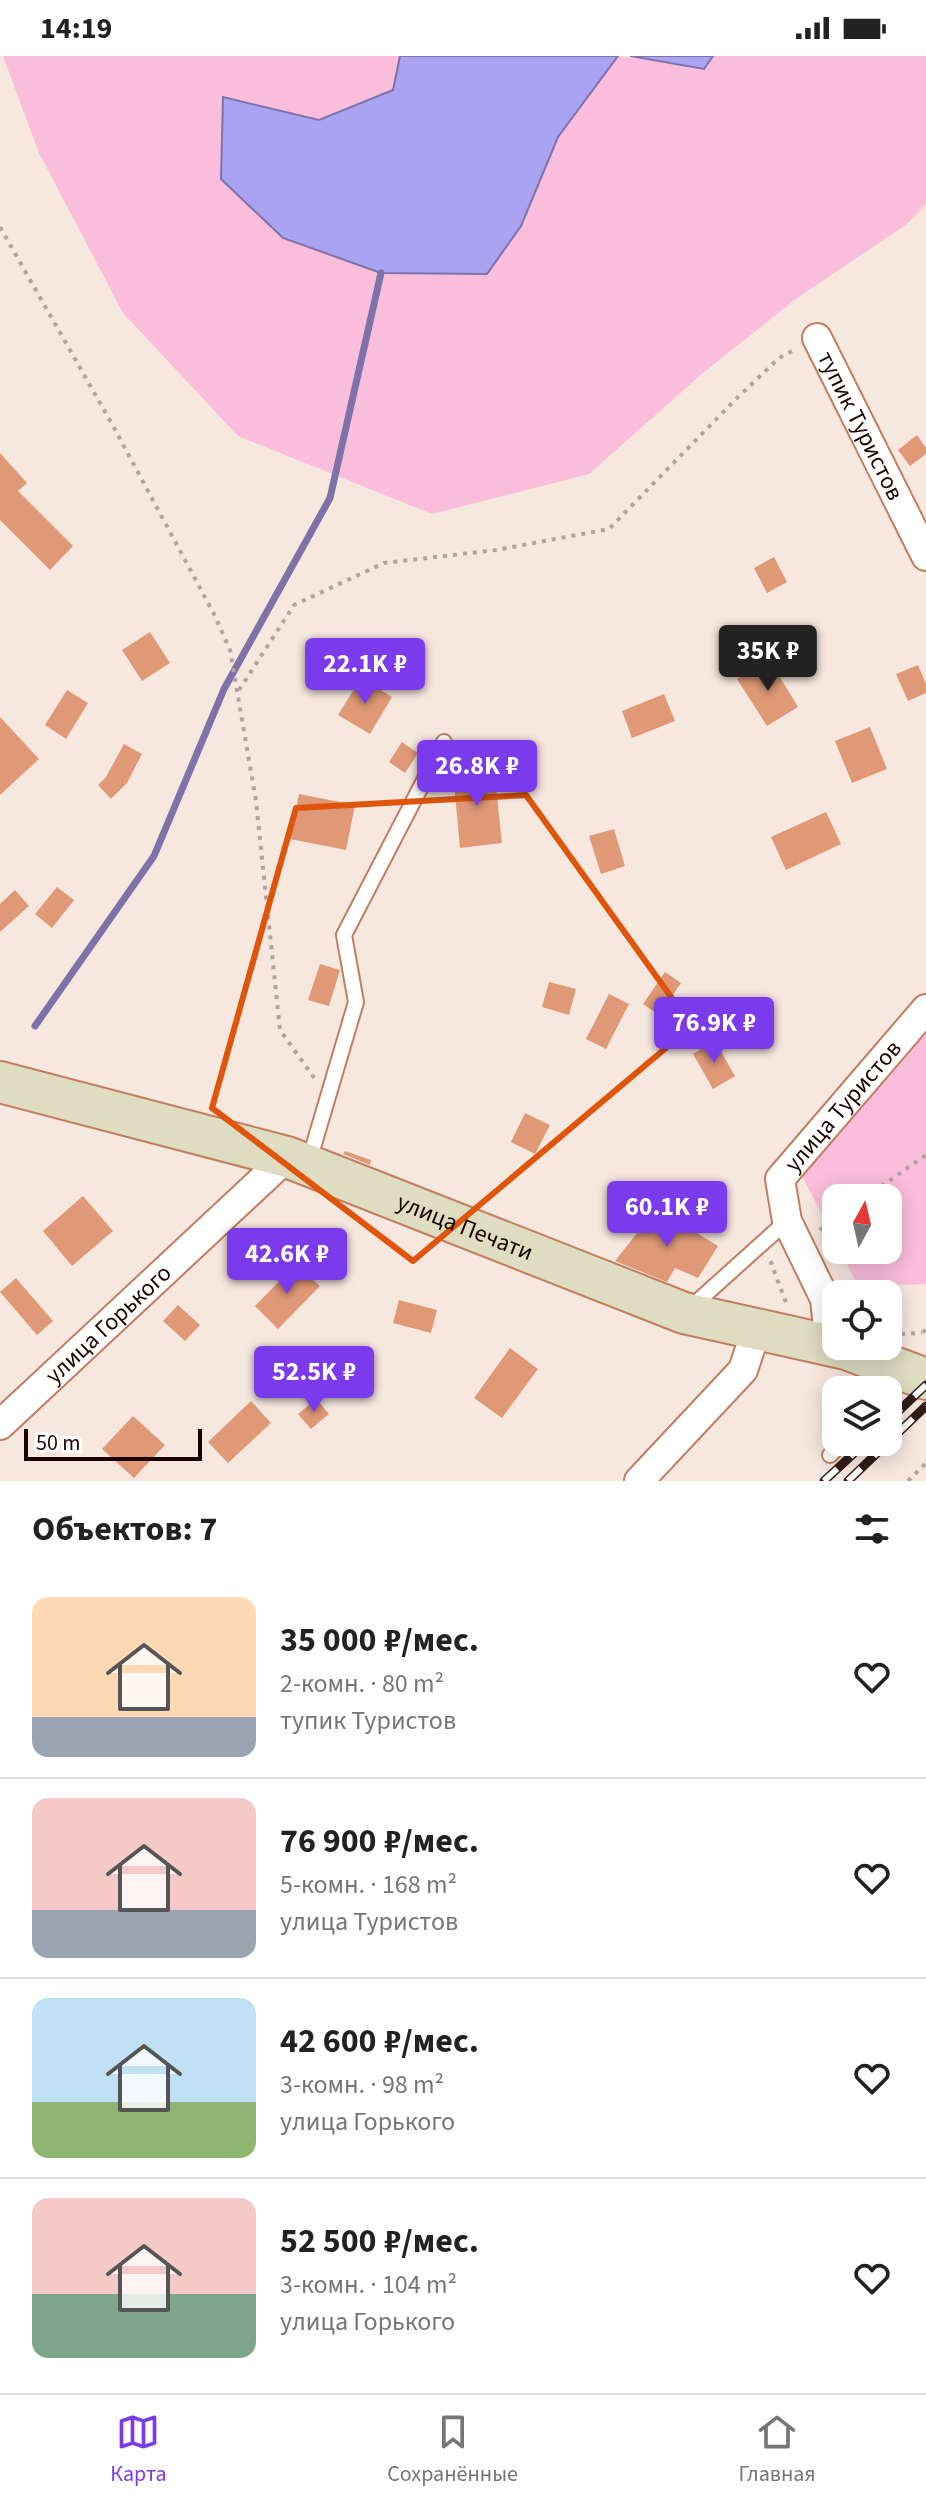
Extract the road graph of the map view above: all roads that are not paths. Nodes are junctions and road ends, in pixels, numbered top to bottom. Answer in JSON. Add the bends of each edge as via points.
{"nodes":[{"id":1,"x":817,"y":338,"type":"road end"},
{"id":2,"x":926,"y":556,"type":"edge"},
{"id":3,"x":444,"y":742,"type":"dead end"},
{"id":4,"x":926,"y":1009,"type":"edge"},
{"id":5,"x":0,"y":1082,"type":"edge"},
{"id":6,"x":297,"y":1161,"type":"junction"},
{"id":7,"x":787,"y":1221,"type":"junction"},
{"id":8,"x":822,"y":1293,"type":"edge"},
{"id":9,"x":684,"y":1313,"type":"junction"},
{"id":10,"x":757,"y":1328,"type":"junction"},
{"id":11,"x":822,"y":1343,"type":"edge"},
{"id":12,"x":876,"y":1360,"type":"edge"},
{"id":13,"x":906,"y":1370,"type":"edge"},
{"id":14,"x":0,"y":1425,"type":"edge"},
{"id":15,"x":639,"y":1481,"type":"edge"}],
"edges":[{"from":1,"to":2,"type":"street","name":"тупик Туристов"},
{"from":3,"to":6,"type":"lane","via":[[344,935],[356,1002],[328,1098]]},
{"from":4,"to":7,"type":"street","name":"улица Туристов","via":[[780,1179]]},
{"from":5,"to":6,"type":"street","name":"улица Печати"},
{"from":6,"to":9,"type":"street","name":"улица Печати"},
{"from":6,"to":14,"type":"street","name":"улица Горького"},
{"from":7,"to":8,"type":"street","name":"улица Туристов"},
{"from":7,"to":9,"type":"lane"},
{"from":9,"to":10,"type":"street","name":"улица Печати"},
{"from":10,"to":11,"type":"street","name":"улица Печати"},
{"from":10,"to":15,"type":"street","via":[[743,1370]]},
{"from":12,"to":13,"type":"street","name":"улица Печати"}]}
